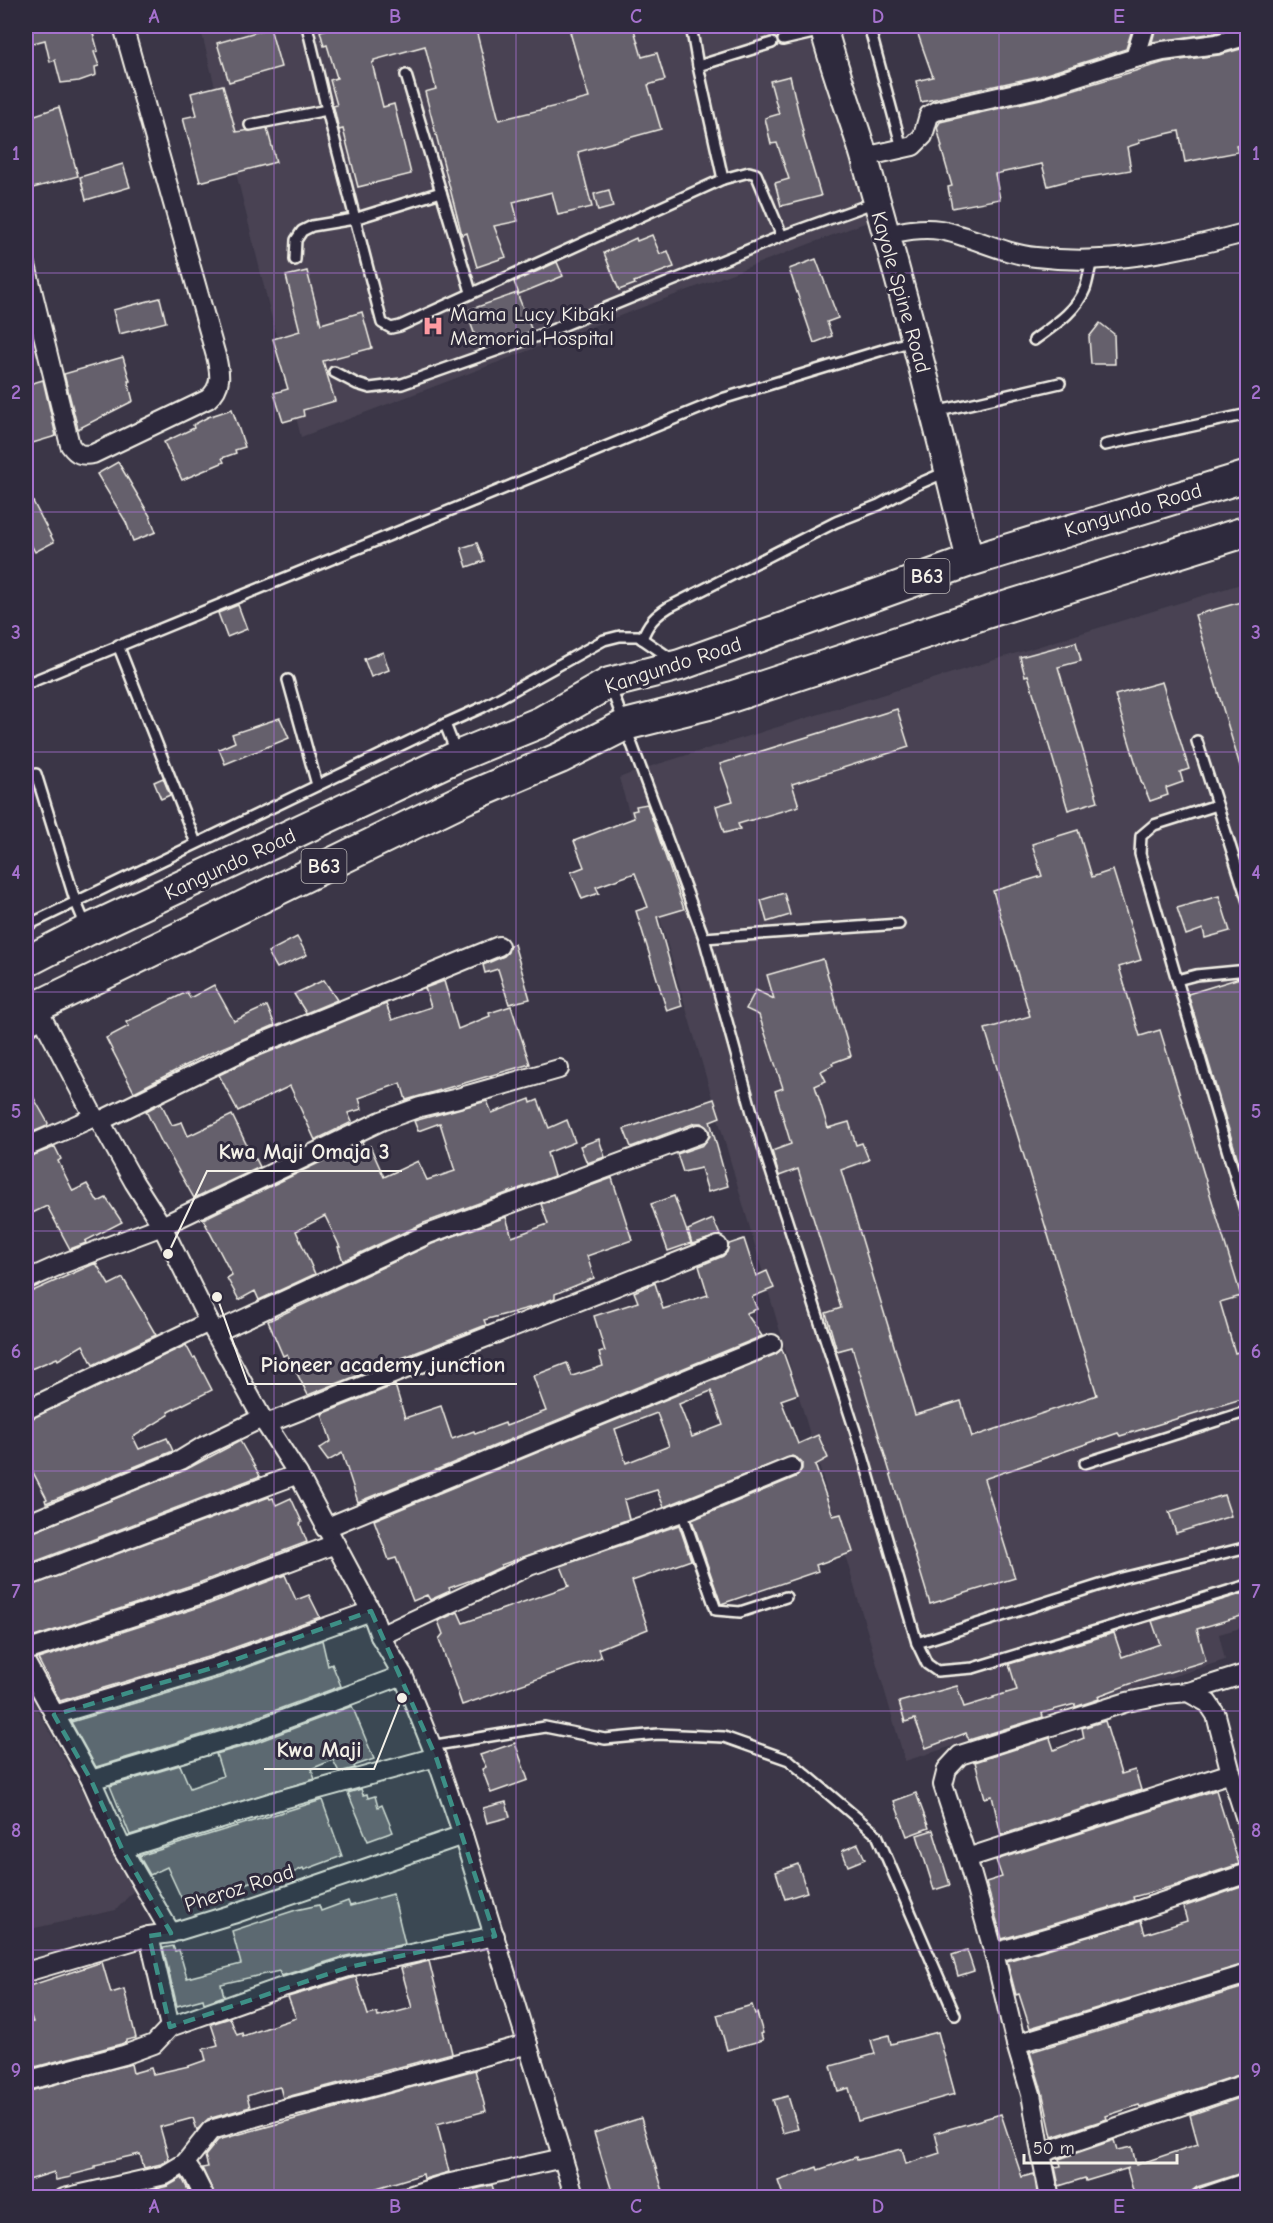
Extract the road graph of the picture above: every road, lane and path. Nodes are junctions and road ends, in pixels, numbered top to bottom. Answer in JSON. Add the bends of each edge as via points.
{"nodes":[{"id":1,"x":123,"y":26,"type":"edge"},
{"id":2,"x":307,"y":26,"type":"edge"},
{"id":3,"x":691,"y":26,"type":"edge"},
{"id":4,"x":869,"y":26,"type":"edge"},
{"id":5,"x":1145,"y":26,"type":"edge"},
{"id":6,"x":824,"y":28,"type":"edge"},
{"id":7,"x":1248,"y":35,"type":"edge"},
{"id":8,"x":783,"y":40,"type":"dead end"},
{"id":9,"x":772,"y":43,"type":"dead end"},
{"id":10,"x":1135,"y":58,"type":"junction"},
{"id":11,"x":698,"y":66,"type":"junction"},
{"id":12,"x":406,"y":75,"type":"dead end"},
{"id":13,"x":327,"y":110,"type":"junction"},
{"id":14,"x":250,"y":125,"type":"dead end"},
{"id":15,"x":902,"y":148,"type":"junction"},
{"id":16,"x":864,"y":157,"type":"junction"},
{"id":17,"x":723,"y":178,"type":"junction"},
{"id":18,"x":441,"y":192,"type":"junction"},
{"id":19,"x":876,"y":202,"type":"junction"},
{"id":20,"x":354,"y":219,"type":"junction"},
{"id":21,"x":1248,"y":232,"type":"edge"},
{"id":22,"x":886,"y":235,"type":"junction"},
{"id":23,"x":782,"y":236,"type":"junction"},
{"id":24,"x":295,"y":261,"type":"dead end"},
{"id":25,"x":1092,"y":261,"type":"junction"},
{"id":26,"x":26,"y":265,"type":"edge"},
{"id":27,"x":471,"y":292,"type":"junction"},
{"id":28,"x":915,"y":340,"type":"junction"},
{"id":29,"x":1034,"y":340,"type":"dead end"},
{"id":30,"x":334,"y":372,"type":"dead end"},
{"id":31,"x":1060,"y":382,"type":"dead end"},
{"id":32,"x":934,"y":412,"type":"junction"},
{"id":33,"x":1248,"y":414,"type":"edge"},
{"id":34,"x":1105,"y":445,"type":"dead end"},
{"id":35,"x":949,"y":471,"type":"junction"},
{"id":36,"x":1248,"y":476,"type":"edge"},
{"id":37,"x":1248,"y":531,"type":"edge"},
{"id":38,"x":970,"y":561,"type":"junction"},
{"id":39,"x":642,"y":639,"type":"junction"},
{"id":40,"x":118,"y":645,"type":"junction"},
{"id":41,"x":680,"y":665,"type":"junction"},
{"id":42,"x":288,"y":680,"type":"dead end"},
{"id":43,"x":609,"y":683,"type":"junction"},
{"id":44,"x":26,"y":684,"type":"edge"},
{"id":45,"x":445,"y":724,"type":"junction"},
{"id":46,"x":625,"y":725,"type":"junction"},
{"id":47,"x":1197,"y":741,"type":"dead end"},
{"id":48,"x":458,"y":756,"type":"junction"},
{"id":49,"x":36,"y":774,"type":"dead end"},
{"id":50,"x":317,"y":785,"type":"junction"},
{"id":51,"x":1217,"y":805,"type":"junction"},
{"id":52,"x":196,"y":843,"type":"junction"},
{"id":53,"x":75,"y":900,"type":"junction"},
{"id":54,"x":1248,"y":902,"type":"edge"},
{"id":55,"x":26,"y":914,"type":"edge"},
{"id":56,"x":899,"y":924,"type":"dead end"},
{"id":57,"x":28,"y":925,"type":"edge"},
{"id":58,"x":88,"y":930,"type":"junction"},
{"id":59,"x":704,"y":938,"type":"junction"},
{"id":60,"x":499,"y":946,"type":"dead end"},
{"id":61,"x":26,"y":962,"type":"edge"},
{"id":62,"x":1248,"y":970,"type":"edge"},
{"id":63,"x":1177,"y":980,"type":"junction"},
{"id":64,"x":33,"y":1018,"type":"edge"},
{"id":65,"x":559,"y":1069,"type":"dead end"},
{"id":66,"x":97,"y":1119,"type":"junction"},
{"id":67,"x":699,"y":1134,"type":"dead end"},
{"id":68,"x":26,"y":1147,"type":"edge"},
{"id":69,"x":1248,"y":1220,"type":"edge"},
{"id":70,"x":162,"y":1226,"type":"junction"},
{"id":71,"x":718,"y":1246,"type":"dead end"},
{"id":72,"x":26,"y":1280,"type":"edge"},
{"id":73,"x":212,"y":1327,"type":"junction"},
{"id":74,"x":772,"y":1344,"type":"dead end"},
{"id":75,"x":26,"y":1410,"type":"edge"},
{"id":76,"x":1248,"y":1411,"type":"edge"},
{"id":77,"x":264,"y":1421,"type":"junction"},
{"id":78,"x":1085,"y":1463,"type":"dead end"},
{"id":79,"x":791,"y":1467,"type":"dead end"},
{"id":80,"x":298,"y":1474,"type":"junction"},
{"id":81,"x":682,"y":1512,"type":"junction"},
{"id":82,"x":26,"y":1524,"type":"edge"},
{"id":83,"x":325,"y":1528,"type":"junction"},
{"id":84,"x":335,"y":1544,"type":"junction"},
{"id":85,"x":1248,"y":1547,"type":"edge"},
{"id":86,"x":26,"y":1577,"type":"edge"},
{"id":87,"x":1248,"y":1585,"type":"edge"},
{"id":88,"x":786,"y":1597,"type":"dead end"},
{"id":89,"x":370,"y":1611,"type":"junction"},
{"id":90,"x":380,"y":1636,"type":"junction"},
{"id":91,"x":917,"y":1643,"type":"junction"},
{"id":92,"x":26,"y":1651,"type":"edge"},
{"id":93,"x":26,"y":1663,"type":"edge"},
{"id":94,"x":1248,"y":1673,"type":"edge"},
{"id":95,"x":403,"y":1675,"type":"junction"},
{"id":96,"x":1188,"y":1692,"type":"junction"},
{"id":97,"x":54,"y":1715,"type":"junction"},
{"id":98,"x":433,"y":1752,"type":"junction"},
{"id":99,"x":1231,"y":1773,"type":"junction"},
{"id":100,"x":91,"y":1780,"type":"junction"},
{"id":101,"x":1248,"y":1826,"type":"edge"},
{"id":102,"x":463,"y":1835,"type":"junction"},
{"id":103,"x":122,"y":1849,"type":"junction"},
{"id":104,"x":967,"y":1858,"type":"junction"},
{"id":105,"x":1248,"y":1874,"type":"edge"},
{"id":106,"x":171,"y":1933,"type":"junction"},
{"id":107,"x":149,"y":1936,"type":"junction"},
{"id":108,"x":495,"y":1936,"type":"junction"},
{"id":109,"x":994,"y":1953,"type":"junction"},
{"id":110,"x":26,"y":1971,"type":"edge"},
{"id":111,"x":1248,"y":1974,"type":"edge"},
{"id":112,"x":955,"y":2014,"type":"dead end"},
{"id":113,"x":170,"y":2027,"type":"junction"},
{"id":114,"x":528,"y":2044,"type":"junction"},
{"id":115,"x":1016,"y":2044,"type":"junction"},
{"id":116,"x":26,"y":2081,"type":"edge"},
{"id":117,"x":1248,"y":2083,"type":"edge"},
{"id":118,"x":1041,"y":2153,"type":"junction"},
{"id":119,"x":564,"y":2158,"type":"junction"},
{"id":120,"x":185,"y":2163,"type":"junction"},
{"id":121,"x":1248,"y":2182,"type":"edge"},
{"id":122,"x":444,"y":2191,"type":"edge"},
{"id":123,"x":64,"y":2198,"type":"edge"},
{"id":124,"x":205,"y":2198,"type":"edge"},
{"id":125,"x":403,"y":2198,"type":"edge"},
{"id":126,"x":575,"y":2198,"type":"edge"},
{"id":127,"x":1050,"y":2198,"type":"edge"},
{"id":128,"x":1201,"y":2198,"type":"edge"}],
"edges":[{"from":1,"to":26,"type":"street","via":[[216,356],[220,373],[215,393],[93,454],[83,456],[75,452],[70,445]]},
{"from":2,"to":13,"type":"lane"},
{"from":3,"to":11,"type":"lane"},
{"from":4,"to":15,"type":"lane"},
{"from":5,"to":10,"type":"street"},
{"from":6,"to":8,"type":"lane"},
{"from":6,"to":16,"type":"main road","name":"Kayole Spine Road"},
{"from":7,"to":10,"type":"street"},
{"from":9,"to":11,"type":"lane"},
{"from":10,"to":15,"type":"street","via":[[1043,87],[936,111],[929,115],[923,136],[913,146]]},
{"from":11,"to":17,"type":"lane"},
{"from":12,"to":18,"type":"lane"},
{"from":13,"to":14,"type":"lane"},
{"from":13,"to":20,"type":"lane"},
{"from":15,"to":16,"type":"street"},
{"from":16,"to":19,"type":"main road","name":"Kayole Spine Road"},
{"from":17,"to":23,"type":"lane","via":[[756,174]]},
{"from":17,"to":27,"type":"lane"},
{"from":18,"to":20,"type":"lane"},
{"from":18,"to":27,"type":"lane"},
{"from":19,"to":22,"type":"main road","name":"Kayole Spine Road"},
{"from":19,"to":23,"type":"lane"},
{"from":20,"to":24,"type":"lane","via":[[302,231],[296,240]]},
{"from":20,"to":27,"type":"lane","via":[[382,323],[400,326]]},
{"from":21,"to":25,"type":"street","via":[[1169,252]]},
{"from":22,"to":25,"type":"street","via":[[909,229],[939,230],[1034,257]]},
{"from":22,"to":28,"type":"main road","name":"Kayole Spine Road"},
{"from":23,"to":30,"type":"lane","via":[[535,337],[402,384],[370,388]]},
{"from":25,"to":29,"type":"lane","via":[[1077,303]]},
{"from":28,"to":32,"type":"main road","name":"Kayole Spine Road"},
{"from":28,"to":40,"type":"lane","via":[[725,398]]},
{"from":31,"to":32,"type":"lane"},
{"from":32,"to":35,"type":"main road","name":"Kayole Spine Road"},
{"from":33,"to":34,"type":"lane"},
{"from":35,"to":38,"type":"main road","name":"Kayole Spine Road"},
{"from":35,"to":39,"type":"lane","via":[[836,522],[686,598],[653,617]]},
{"from":36,"to":38,"type":"highway","name":"Kangundo Road","number":"B63"},
{"from":37,"to":46,"type":"highway","name":"Kangundo Road","number":"B63","via":[[709,704]]},
{"from":38,"to":41,"type":"highway","name":"Kangundo Road","number":"B63"},
{"from":39,"to":41,"type":"lane"},
{"from":39,"to":45,"type":"lane","via":[[620,636],[604,640]]},
{"from":40,"to":44,"type":"lane"},
{"from":40,"to":52,"type":"lane"},
{"from":41,"to":43,"type":"highway","name":"Kangundo Road","number":"B63"},
{"from":42,"to":50,"type":"lane"},
{"from":43,"to":46,"type":"lane"},
{"from":43,"to":48,"type":"highway","name":"Kangundo Road","number":"B63","via":[[541,722]]},
{"from":45,"to":48,"type":"lane"},
{"from":45,"to":50,"type":"lane"},
{"from":46,"to":59,"type":"lane"},
{"from":46,"to":64,"type":"highway","name":"Kangundo Road","number":"B63","via":[[466,798]]},
{"from":47,"to":51,"type":"lane"},
{"from":48,"to":58,"type":"highway","name":"Kangundo Road","number":"B63"},
{"from":49,"to":53,"type":"lane"},
{"from":50,"to":52,"type":"lane"},
{"from":51,"to":54,"type":"lane"},
{"from":51,"to":63,"type":"lane","via":[[1154,825],[1141,836],[1140,854]]},
{"from":52,"to":53,"type":"lane"},
{"from":53,"to":57,"type":"lane"},
{"from":53,"to":58,"type":"lane"},
{"from":55,"to":57,"type":"lane"},
{"from":56,"to":59,"type":"lane"},
{"from":58,"to":61,"type":"highway","name":"Kangundo Road","number":"B63"},
{"from":59,"to":91,"type":"lane","via":[[753,1116],[861,1449]]},
{"from":60,"to":66,"type":"street","via":[[247,1049]]},
{"from":62,"to":63,"type":"lane"},
{"from":63,"to":69,"type":"lane"},
{"from":64,"to":66,"type":"street"},
{"from":65,"to":70,"type":"street","via":[[381,1121]]},
{"from":66,"to":68,"type":"street"},
{"from":66,"to":70,"type":"street"},
{"from":67,"to":73,"type":"street","via":[[428,1234]]},
{"from":70,"to":72,"type":"street"},
{"from":70,"to":73,"type":"street"},
{"from":71,"to":77,"type":"street"},
{"from":73,"to":75,"type":"street"},
{"from":73,"to":77,"type":"street"},
{"from":74,"to":83,"type":"street"},
{"from":76,"to":78,"type":"lane"},
{"from":77,"to":80,"type":"street"},
{"from":77,"to":82,"type":"street"},
{"from":79,"to":81,"type":"street"},
{"from":80,"to":83,"type":"street"},
{"from":80,"to":86,"type":"street"},
{"from":81,"to":88,"type":"lane","via":[[716,1610],[740,1612]]},
{"from":81,"to":90,"type":"street","via":[[529,1566]]},
{"from":83,"to":84,"type":"street"},
{"from":84,"to":89,"type":"street"},
{"from":84,"to":92,"type":"street","via":[[205,1593]]},
{"from":85,"to":91,"type":"lane","via":[[1122,1578]]},
{"from":87,"to":91,"type":"lane","via":[[973,1668],[937,1671],[927,1664]]},
{"from":89,"to":90,"type":"street"},
{"from":89,"to":97,"type":"street","via":[[214,1667]]},
{"from":90,"to":95,"type":"street"},
{"from":93,"to":97,"type":"street"},
{"from":94,"to":96,"type":"street"},
{"from":95,"to":98,"type":"street"},
{"from":95,"to":100,"type":"street","via":[[248,1733]]},
{"from":96,"to":99,"type":"street","via":[[1208,1703],[1216,1715]]},
{"from":96,"to":104,"type":"street","via":[[1127,1702],[960,1755],[947,1769],[943,1785]]},
{"from":97,"to":100,"type":"street"},
{"from":98,"to":102,"type":"street"},
{"from":98,"to":103,"type":"street"},
{"from":98,"to":112,"type":"lane","via":[[545,1727],[605,1739],[658,1734],[724,1737],[789,1760],[877,1835]]},
{"from":99,"to":101,"type":"street"},
{"from":99,"to":104,"type":"street"},
{"from":100,"to":103,"type":"street"},
{"from":102,"to":106,"type":"street","name":"Pheroz Road"},
{"from":102,"to":108,"type":"street"},
{"from":103,"to":106,"type":"street"},
{"from":104,"to":109,"type":"street"},
{"from":105,"to":109,"type":"street"},
{"from":106,"to":107,"type":"street","name":"Pheroz Road"},
{"from":107,"to":110,"type":"street","name":"Pheroz Road"},
{"from":107,"to":113,"type":"street"},
{"from":108,"to":113,"type":"street","via":[[349,1967]]},
{"from":108,"to":114,"type":"street"},
{"from":109,"to":115,"type":"street"},
{"from":111,"to":115,"type":"street"},
{"from":113,"to":116,"type":"street","via":[[154,2044]]},
{"from":114,"to":119,"type":"street"},
{"from":114,"to":120,"type":"street","via":[[211,2130]]},
{"from":115,"to":118,"type":"street","via":[[1031,2094]]},
{"from":117,"to":118,"type":"street"},
{"from":118,"to":127,"type":"street"},
{"from":119,"to":122,"type":"street"},
{"from":119,"to":126,"type":"street"},
{"from":120,"to":123,"type":"street","via":[[165,2175]]},
{"from":120,"to":124,"type":"street"},
{"from":121,"to":128,"type":"street"},
{"from":122,"to":125,"type":"street"}]}
